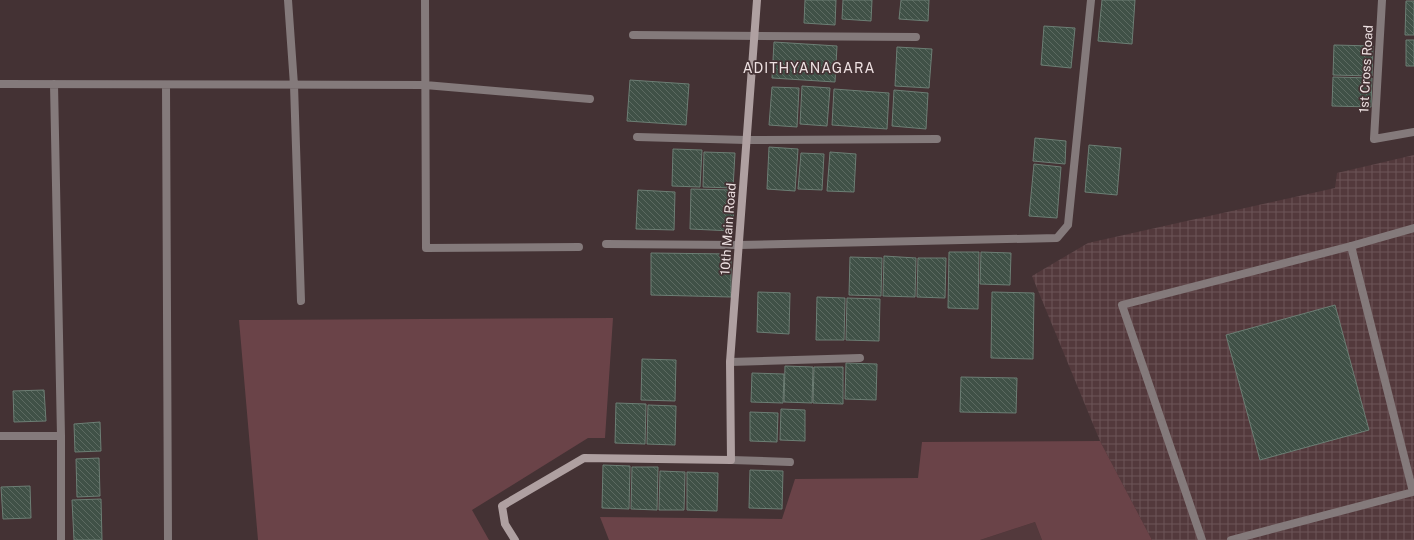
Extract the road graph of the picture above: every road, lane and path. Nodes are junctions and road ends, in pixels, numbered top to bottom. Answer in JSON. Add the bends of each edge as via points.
{"nodes":[{"id":1,"x":288,"y":0,"type":"edge"},
{"id":2,"x":425,"y":0,"type":"edge"},
{"id":3,"x":757,"y":0,"type":"edge"},
{"id":4,"x":1091,"y":0,"type":"edge"},
{"id":5,"x":1382,"y":0,"type":"edge"},
{"id":6,"x":633,"y":35,"type":"dead end"},
{"id":7,"x":754,"y":35,"type":"junction"},
{"id":8,"x":916,"y":37,"type":"dead end"},
{"id":9,"x":0,"y":84,"type":"edge"},
{"id":10,"x":54,"y":84,"type":"junction"},
{"id":11,"x":166,"y":84,"type":"junction"},
{"id":12,"x":294,"y":85,"type":"junction"},
{"id":13,"x":425,"y":85,"type":"junction"},
{"id":14,"x":590,"y":100,"type":"dead end"},
{"id":15,"x":1414,"y":132,"type":"edge"},
{"id":16,"x":637,"y":137,"type":"dead end"},
{"id":17,"x":938,"y":139,"type":"dead end"},
{"id":18,"x":746,"y":140,"type":"junction"},
{"id":19,"x":1414,"y":228,"type":"edge"},
{"id":20,"x":606,"y":244,"type":"dead end"},
{"id":21,"x":739,"y":245,"type":"junction"},
{"id":22,"x":1351,"y":246,"type":"junction"},
{"id":23,"x":579,"y":247,"type":"dead end"},
{"id":24,"x":300,"y":301,"type":"dead end"},
{"id":25,"x":860,"y":358,"type":"dead end"},
{"id":26,"x":730,"y":362,"type":"junction"},
{"id":27,"x":0,"y":436,"type":"edge"},
{"id":28,"x":61,"y":436,"type":"junction"},
{"id":29,"x":731,"y":460,"type":"junction"},
{"id":30,"x":790,"y":462,"type":"dead end"},
{"id":31,"x":60,"y":540,"type":"edge"},
{"id":32,"x":168,"y":540,"type":"edge"},
{"id":33,"x":515,"y":540,"type":"edge"},
{"id":34,"x":1202,"y":540,"type":"edge"},
{"id":35,"x":1231,"y":540,"type":"edge"}],
"edges":[{"from":1,"to":12,"type":"street"},
{"from":2,"to":13,"type":"street"},
{"from":3,"to":7,"type":"street","name":"10th Main Road"},
{"from":4,"to":21,"type":"street","via":[[1068,226],[1057,238]]},
{"from":5,"to":15,"type":"street","name":"1st Cross Road","via":[[1374,139]]},
{"from":6,"to":7,"type":"street"},
{"from":7,"to":8,"type":"street"},
{"from":7,"to":18,"type":"street","name":"10th Main Road"},
{"from":9,"to":10,"type":"street"},
{"from":10,"to":11,"type":"street"},
{"from":10,"to":28,"type":"street"},
{"from":11,"to":12,"type":"street"},
{"from":11,"to":32,"type":"street"},
{"from":12,"to":13,"type":"street"},
{"from":12,"to":24,"type":"street"},
{"from":13,"to":14,"type":"street"},
{"from":13,"to":23,"type":"street","via":[[426,248]]},
{"from":16,"to":18,"type":"street"},
{"from":17,"to":18,"type":"street"},
{"from":18,"to":21,"type":"street","name":"10th Main Road"},
{"from":19,"to":22,"type":"street"},
{"from":20,"to":21,"type":"street"},
{"from":21,"to":26,"type":"street","name":"10th Main Road"},
{"from":22,"to":34,"type":"street","via":[[1122,305]]},
{"from":22,"to":35,"type":"street","via":[[1414,492]]},
{"from":25,"to":26,"type":"street"},
{"from":26,"to":29,"type":"street","name":"10th Main Road"},
{"from":27,"to":28,"type":"street"},
{"from":28,"to":31,"type":"street"},
{"from":29,"to":30,"type":"street"},
{"from":29,"to":33,"type":"street","via":[[584,458],[502,506],[505,524]]}]}
